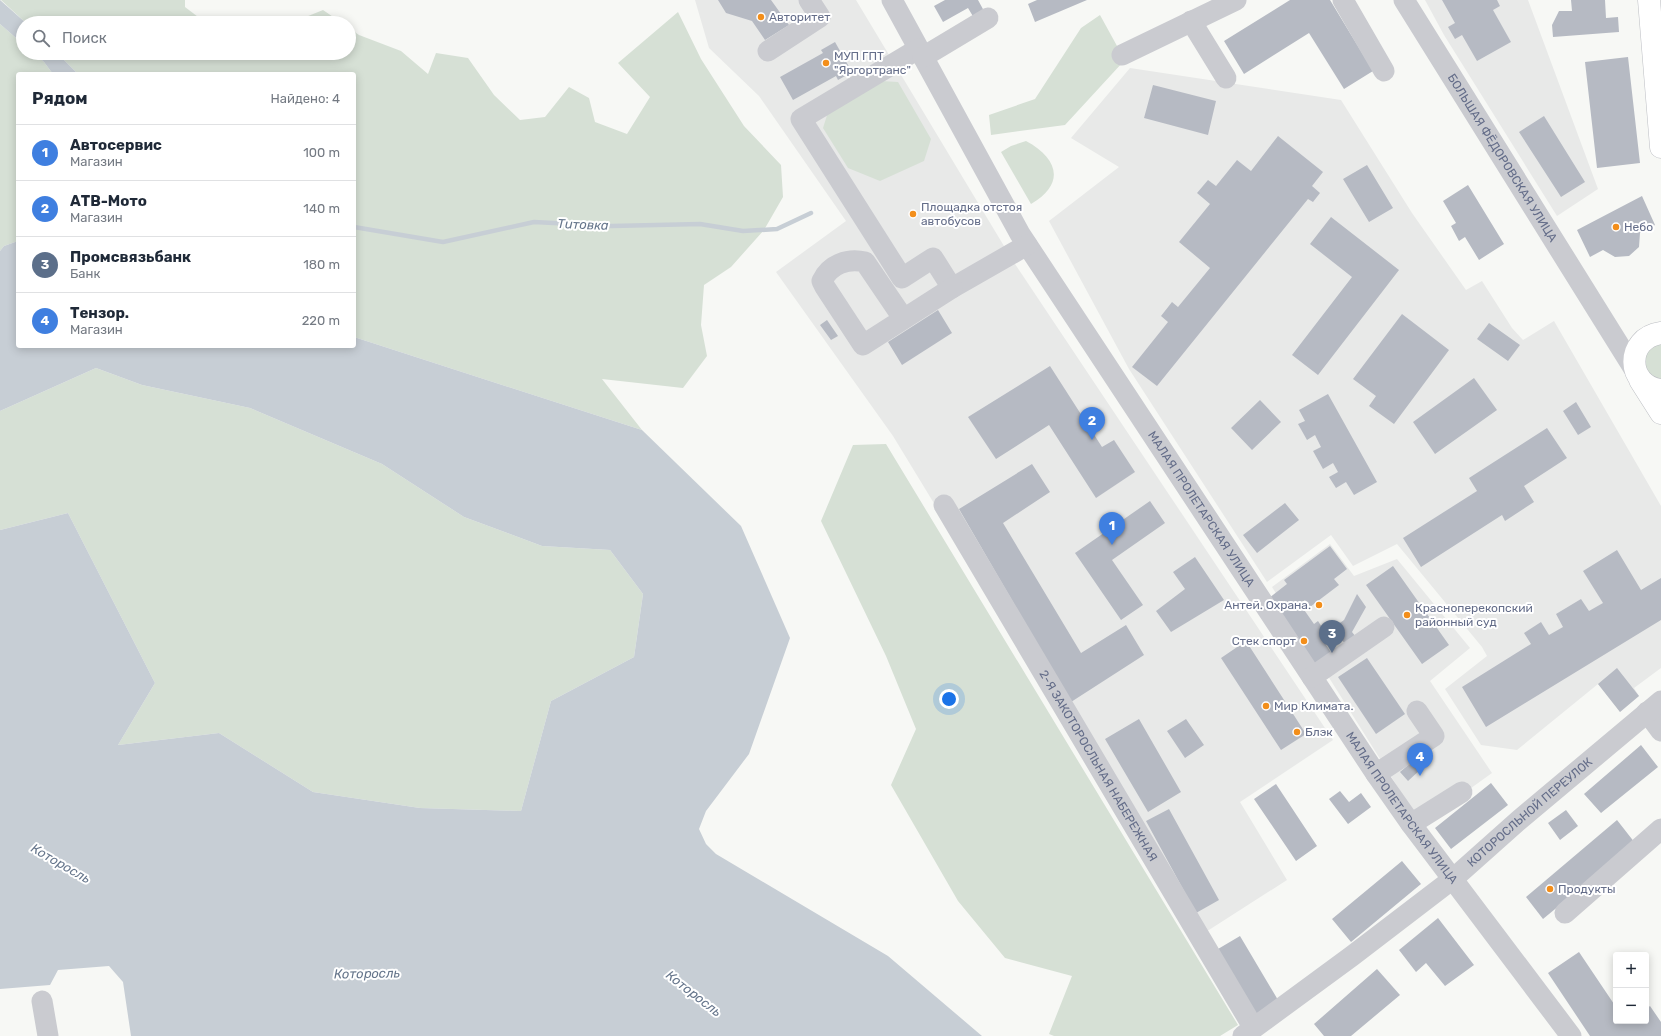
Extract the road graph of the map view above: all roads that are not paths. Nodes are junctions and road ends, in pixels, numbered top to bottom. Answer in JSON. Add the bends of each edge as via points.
{"nodes":[{"id":1,"x":808,"y":0,"type":"edge"},
{"id":2,"x":892,"y":0,"type":"edge"},
{"id":3,"x":1236,"y":0,"type":"edge"},
{"id":4,"x":1343,"y":0,"type":"edge"},
{"id":5,"x":1404,"y":0,"type":"edge"},
{"id":6,"x":1649,"y":0,"type":"edge"},
{"id":7,"x":988,"y":18,"type":"dead end"},
{"id":8,"x":1191,"y":22,"type":"junction"},
{"id":9,"x":768,"y":51,"type":"dead end"},
{"id":10,"x":921,"y":53,"type":"junction"},
{"id":11,"x":1122,"y":56,"type":"dead end"},
{"id":12,"x":1384,"y":70,"type":"dead end"},
{"id":13,"x":1226,"y":78,"type":"dead end"},
{"id":14,"x":1661,"y":147,"type":"edge"},
{"id":15,"x":1027,"y":245,"type":"junction"},
{"id":16,"x":952,"y":288,"type":"junction"},
{"id":17,"x":1600,"y":316,"type":"junction"},
{"id":18,"x":903,"y":318,"type":"dead end"},
{"id":19,"x":1656,"y":333,"type":"edge"},
{"id":20,"x":1639,"y":377,"type":"junction"},
{"id":21,"x":1661,"y":390,"type":"edge"},
{"id":22,"x":1661,"y":413,"type":"edge"},
{"id":23,"x":944,"y":505,"type":"dead end"},
{"id":24,"x":1384,"y":627,"type":"dead end"},
{"id":25,"x":1312,"y":677,"type":"junction"},
{"id":26,"x":1654,"y":707,"type":"edge"},
{"id":27,"x":1417,"y":711,"type":"dead end"},
{"id":28,"x":1661,"y":732,"type":"edge"},
{"id":29,"x":1376,"y":774,"type":"junction"},
{"id":30,"x":1462,"y":792,"type":"dead end"},
{"id":31,"x":1411,"y":824,"type":"junction"},
{"id":32,"x":1661,"y":829,"type":"edge"},
{"id":33,"x":1454,"y":878,"type":"junction"},
{"id":34,"x":1565,"y":913,"type":"dead end"},
{"id":35,"x":42,"y":1001,"type":"dead end"},
{"id":36,"x":1248,"y":1032,"type":"edge"},
{"id":37,"x":48,"y":1036,"type":"edge"},
{"id":38,"x":1571,"y":1036,"type":"edge"}],
"edges":[{"from":1,"to":9,"type":"street","via":[[820,17]]},
{"from":2,"to":10,"type":"street","name":"МАЛАЯ ПРОЛЕТАРСКАЯ УЛИЦА"},
{"from":3,"to":8,"type":"street"},
{"from":4,"to":12,"type":"street"},
{"from":5,"to":17,"type":"street","name":"БОЛЬШАЯ ФЁДОРОВСКАЯ УЛИЦА"},
{"from":6,"to":14,"type":"main road"},
{"from":7,"to":10,"type":"street"},
{"from":8,"to":11,"type":"street"},
{"from":8,"to":13,"type":"street"},
{"from":10,"to":15,"type":"street","name":"МАЛАЯ ПРОЛЕТАРСКАЯ УЛИЦА"},
{"from":10,"to":16,"type":"street","via":[[801,119],[902,278],[933,258]]},
{"from":15,"to":16,"type":"street"},
{"from":15,"to":25,"type":"street","name":"МАЛАЯ ПРОЛЕТАРСКАЯ УЛИЦА"},
{"from":16,"to":18,"type":"street"},
{"from":17,"to":19,"type":"street","name":"БОЛЬШАЯ ФЁДОРОВСКАЯ УЛИЦА","via":[[1619,332],[1636,337]]},
{"from":17,"to":20,"type":"street","name":"БОЛЬШАЯ ФЁДОРОВСКАЯ УЛИЦА"},
{"from":19,"to":20,"type":"main road","via":[[1640,344],[1634,356]]},
{"from":20,"to":21,"type":"main road","via":[[1649,387]]},
{"from":20,"to":22,"type":"main road","name":"БОЛЬШАЯ ФЁДОРОВСКАЯ УЛИЦА"},
{"from":23,"to":36,"type":"street","name":"2-Я ЗАКОТОРОСЛЬНАЯ НАБЕРЕЖНАЯ"},
{"from":24,"to":25,"type":"street"},
{"from":25,"to":29,"type":"street","name":"МАЛАЯ ПРОЛЕТАРСКАЯ УЛИЦА"},
{"from":26,"to":28,"type":"street"},
{"from":26,"to":33,"type":"street","name":"КОТОРОСЛЬНОЙ ПЕРЕУЛОК","via":[[1518,820]]},
{"from":27,"to":29,"type":"street","via":[[1434,736]]},
{"from":29,"to":31,"type":"street","name":"МАЛАЯ ПРОЛЕТАРСКАЯ УЛИЦА"},
{"from":30,"to":31,"type":"street"},
{"from":31,"to":33,"type":"street","name":"МАЛАЯ ПРОЛЕТАРСКАЯ УЛИЦА"},
{"from":32,"to":34,"type":"street"},
{"from":33,"to":36,"type":"street","name":"КОТОРОСЛЬНОЙ ПЕРЕУЛОК"},
{"from":33,"to":38,"type":"street","name":"МАЛАЯ ПРОЛЕТАРСКАЯ УЛИЦА"},
{"from":35,"to":37,"type":"street"}]}
